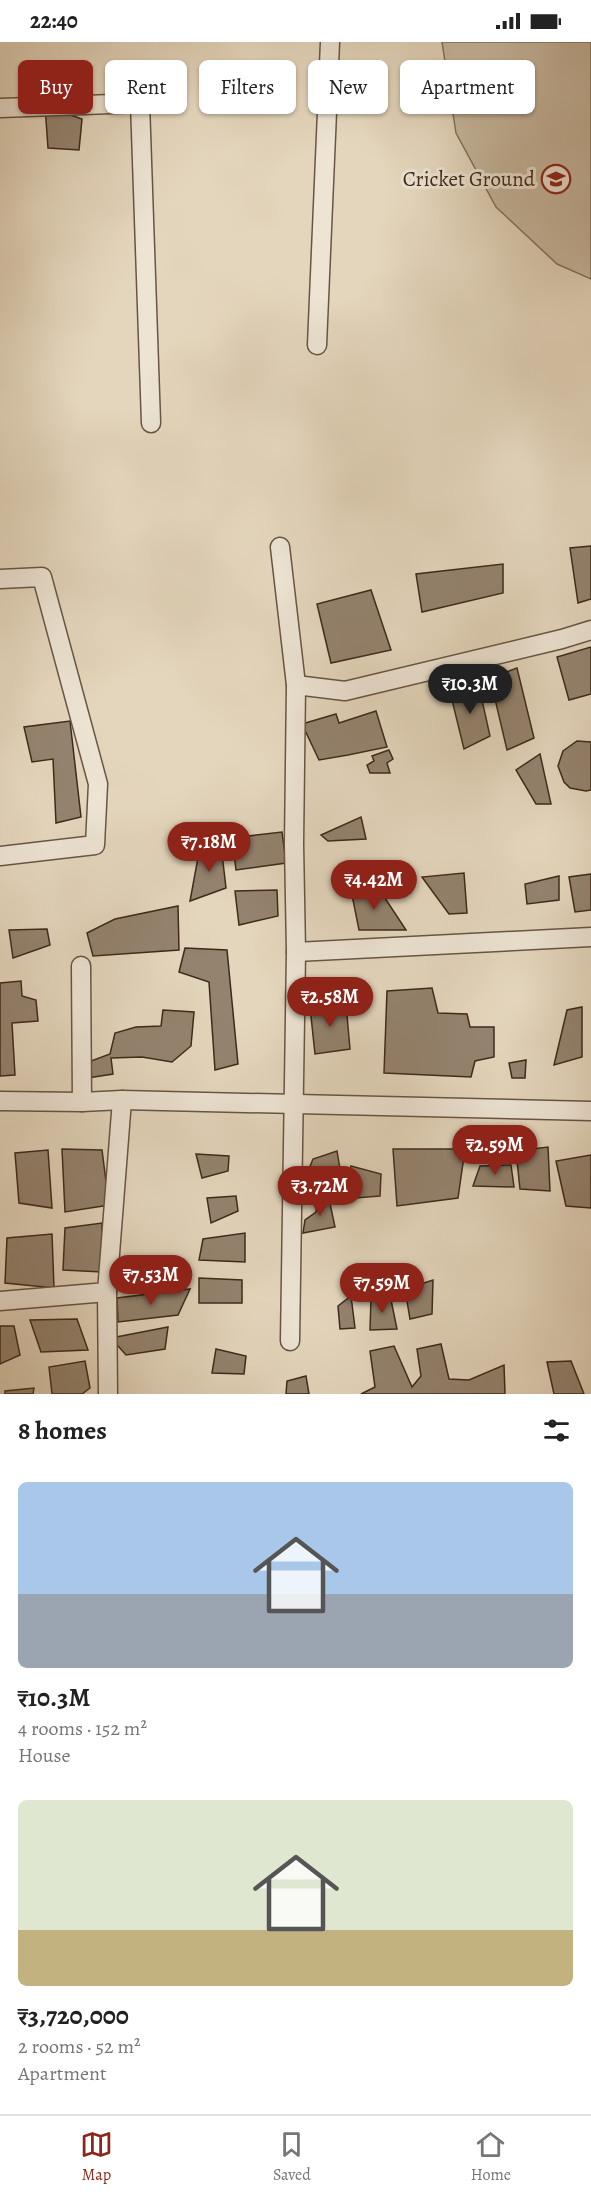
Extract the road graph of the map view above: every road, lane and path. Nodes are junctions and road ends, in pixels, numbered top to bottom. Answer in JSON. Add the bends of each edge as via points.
{"nodes":[{"id":1,"x":330,"y":42,"type":"edge"},
{"id":2,"x":0,"y":108,"type":"edge"},
{"id":3,"x":317,"y":345,"type":"dead end"},
{"id":4,"x":151,"y":423,"type":"dead end"},
{"id":5,"x":280,"y":547,"type":"dead end"},
{"id":6,"x":0,"y":579,"type":"edge"},
{"id":7,"x":591,"y":630,"type":"edge"},
{"id":8,"x":296,"y":685,"type":"junction"},
{"id":9,"x":0,"y":855,"type":"edge"},
{"id":10,"x":591,"y":937,"type":"edge"},
{"id":11,"x":296,"y":952,"type":"junction"},
{"id":12,"x":81,"y":966,"type":"dead end"},
{"id":13,"x":122,"y":1100,"type":"junction"},
{"id":14,"x":0,"y":1101,"type":"edge"},
{"id":15,"x":82,"y":1102,"type":"junction"},
{"id":16,"x":293,"y":1104,"type":"junction"},
{"id":17,"x":591,"y":1111,"type":"edge"},
{"id":18,"x":107,"y":1293,"type":"junction"},
{"id":19,"x":0,"y":1301,"type":"edge"},
{"id":20,"x":290,"y":1341,"type":"dead end"},
{"id":21,"x":108,"y":1394,"type":"edge"}],
"edges":[{"from":1,"to":3,"type":"street"},
{"from":2,"to":4,"type":"street","via":[[140,103]]},
{"from":5,"to":8,"type":"street"},
{"from":6,"to":9,"type":"street","via":[[42,577],[98,784],[96,846]]},
{"from":7,"to":8,"type":"street","via":[[345,691]]},
{"from":8,"to":11,"type":"street"},
{"from":10,"to":11,"type":"street"},
{"from":11,"to":16,"type":"street"},
{"from":12,"to":15,"type":"street"},
{"from":13,"to":15,"type":"street"},
{"from":13,"to":16,"type":"street"},
{"from":13,"to":18,"type":"street"},
{"from":14,"to":15,"type":"street"},
{"from":16,"to":17,"type":"street"},
{"from":16,"to":20,"type":"street"},
{"from":18,"to":19,"type":"street"},
{"from":18,"to":21,"type":"street"}]}
